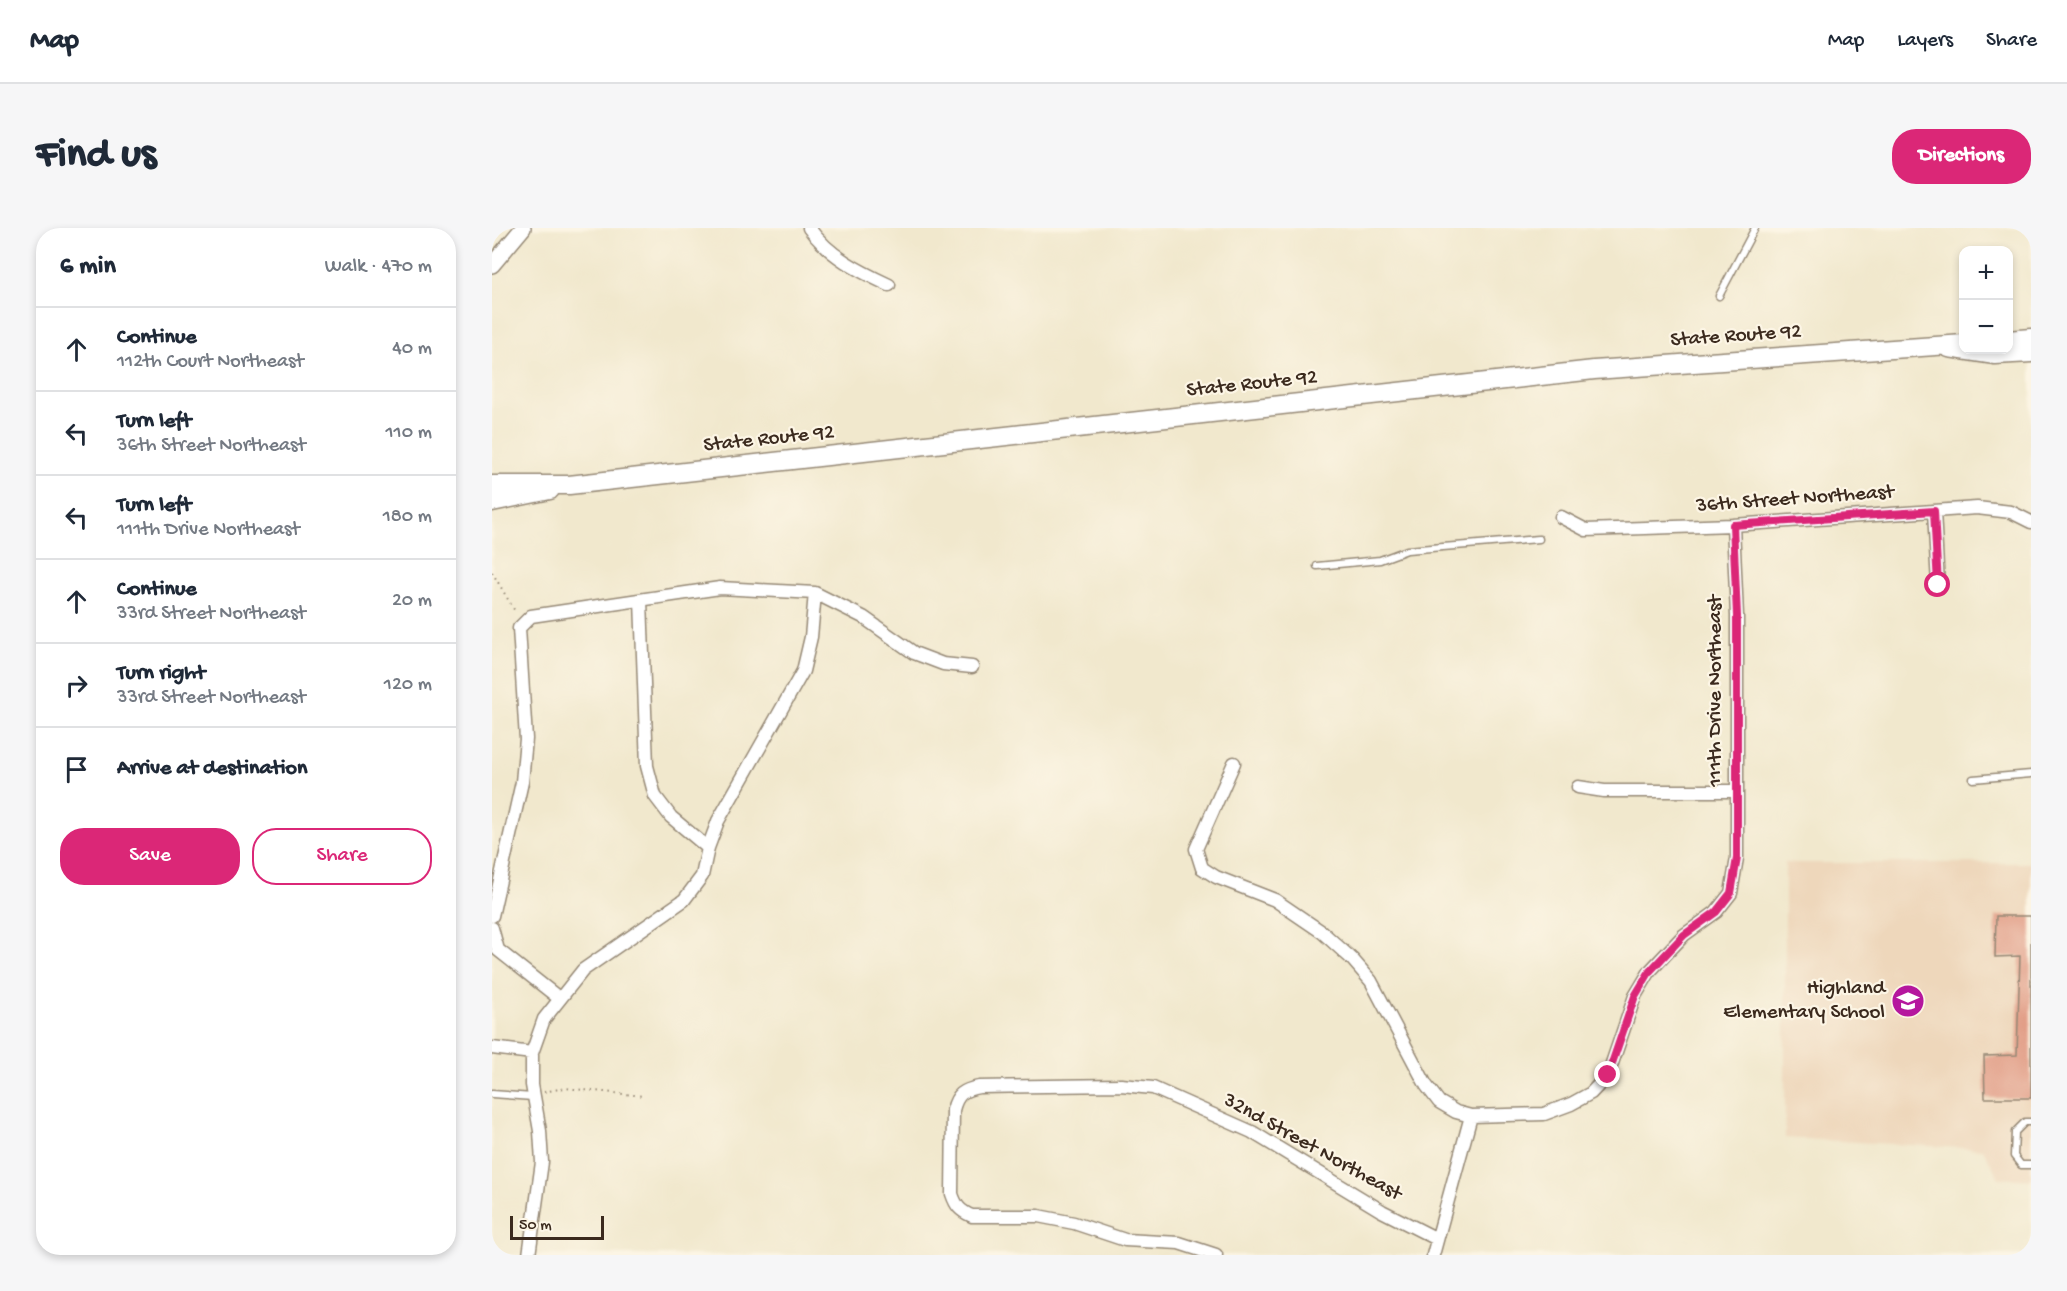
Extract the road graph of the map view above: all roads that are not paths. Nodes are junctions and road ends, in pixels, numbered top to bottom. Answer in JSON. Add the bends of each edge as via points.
{"nodes":[{"id":1,"x":523,"y":228,"type":"edge"},
{"id":2,"x":810,"y":228,"type":"edge"},
{"id":3,"x":1755,"y":228,"type":"edge"},
{"id":4,"x":492,"y":266,"type":"edge"},
{"id":5,"x":889,"y":285,"type":"dead end"},
{"id":6,"x":1719,"y":296,"type":"dead end"},
{"id":7,"x":2031,"y":338,"type":"edge"},
{"id":8,"x":2013,"y":340,"type":"edge"},
{"id":9,"x":1959,"y":345,"type":"edge"},
{"id":10,"x":1941,"y":347,"type":"junction"},
{"id":11,"x":2031,"y":353,"type":"edge"},
{"id":12,"x":492,"y":485,"type":"edge"},
{"id":13,"x":569,"y":485,"type":"junction"},
{"id":14,"x":492,"y":494,"type":"edge"},
{"id":15,"x":492,"y":502,"type":"edge"},
{"id":16,"x":1934,"y":511,"type":"junction"},
{"id":17,"x":1561,"y":517,"type":"dead end"},
{"id":18,"x":2031,"y":522,"type":"edge"},
{"id":19,"x":1733,"y":525,"type":"junction"},
{"id":20,"x":1539,"y":539,"type":"dead end"},
{"id":21,"x":1317,"y":566,"type":"dead end"},
{"id":22,"x":1938,"y":585,"type":"dead end"},
{"id":23,"x":815,"y":593,"type":"junction"},
{"id":24,"x":641,"y":600,"type":"junction"},
{"id":25,"x":972,"y":667,"type":"dead end"},
{"id":26,"x":1234,"y":763,"type":"dead end"},
{"id":27,"x":2031,"y":774,"type":"edge"},
{"id":28,"x":1972,"y":780,"type":"dead end"},
{"id":29,"x":1578,"y":788,"type":"dead end"},
{"id":30,"x":1736,"y":791,"type":"junction"},
{"id":31,"x":708,"y":848,"type":"junction"},
{"id":32,"x":492,"y":916,"type":"edge"},
{"id":33,"x":492,"y":928,"type":"edge"},
{"id":34,"x":560,"y":999,"type":"junction"},
{"id":35,"x":492,"y":1048,"type":"edge"},
{"id":36,"x":532,"y":1053,"type":"junction"},
{"id":37,"x":492,"y":1094,"type":"edge"},
{"id":38,"x":534,"y":1098,"type":"junction"},
{"id":39,"x":1471,"y":1116,"type":"junction"},
{"id":40,"x":2031,"y":1122,"type":"edge"},
{"id":41,"x":2031,"y":1165,"type":"edge"},
{"id":42,"x":1437,"y":1239,"type":"junction"},
{"id":43,"x":529,"y":1255,"type":"edge"},
{"id":44,"x":1216,"y":1255,"type":"edge"},
{"id":45,"x":1433,"y":1255,"type":"edge"}],
"edges":[{"from":1,"to":4,"type":"street"},
{"from":2,"to":5,"type":"street","via":[[852,268]]},
{"from":3,"to":6,"type":"lane"},
{"from":7,"to":8,"type":"main road"},
{"from":9,"to":10,"type":"main road","name":"State Route 92"},
{"from":10,"to":11,"type":"main road","name":"State Route 92","via":[[1995,355]]},
{"from":10,"to":13,"type":"main road","name":"State Route 92","via":[[1594,370]]},
{"from":12,"to":13,"type":"main road","name":"State Route 92"},
{"from":13,"to":14,"type":"main road"},
{"from":13,"to":15,"type":"main road","name":"State Route 92"},
{"from":16,"to":18,"type":"street","name":"36th Street Northeast","via":[[1998,509]]},
{"from":16,"to":19,"type":"street","name":"36th Street Northeast"},
{"from":16,"to":22,"type":"street"},
{"from":17,"to":19,"type":"street","name":"36th Street Northeast","via":[[1586,530]]},
{"from":19,"to":30,"type":"street","name":"111th Drive Northeast"},
{"from":20,"to":21,"type":"lane","via":[[1407,550],[1380,560]]},
{"from":23,"to":24,"type":"street","via":[[720,588]]},
{"from":23,"to":25,"type":"street","via":[[862,617],[914,653],[943,664]]},
{"from":23,"to":31,"type":"street","via":[[811,637],[802,670],[718,821]]},
{"from":24,"to":31,"type":"street","via":[[647,766],[655,796],[671,818]]},
{"from":24,"to":32,"type":"street","via":[[531,616],[519,628],[526,739],[522,782]]},
{"from":26,"to":39,"type":"street","via":[[1196,849],[1202,868],[1275,900],[1322,932],[1352,959],[1371,981],[1426,1085],[1439,1102]]},
{"from":27,"to":28,"type":"lane"},
{"from":29,"to":30,"type":"street"},
{"from":30,"to":39,"type":"street","name":"111th Drive Northeast","via":[[1737,858],[1731,893],[1716,912],[1684,935],[1650,971],[1635,996],[1608,1075],[1591,1093],[1544,1114]]},
{"from":31,"to":34,"type":"street","via":[[702,876],[684,900],[583,970]]},
{"from":33,"to":34,"type":"street","via":[[498,950]]},
{"from":34,"to":36,"type":"street","via":[[544,1019]]},
{"from":35,"to":36,"type":"street"},
{"from":36,"to":38,"type":"street"},
{"from":37,"to":38,"type":"lane"},
{"from":38,"to":43,"type":"street","via":[[542,1162]]},
{"from":39,"to":42,"type":"street"},
{"from":40,"to":41,"type":"lane","via":[[2025,1122],[2015,1132],[2014,1156],[2021,1165]]},
{"from":42,"to":44,"type":"street","name":"32nd Street Northeast","via":[[1382,1211],[1252,1132],[1153,1088],[979,1087],[964,1089],[956,1098],[952,1194],[962,1212],[972,1216],[1038,1216],[1125,1240],[1179,1243]]},
{"from":42,"to":45,"type":"street"}]}
